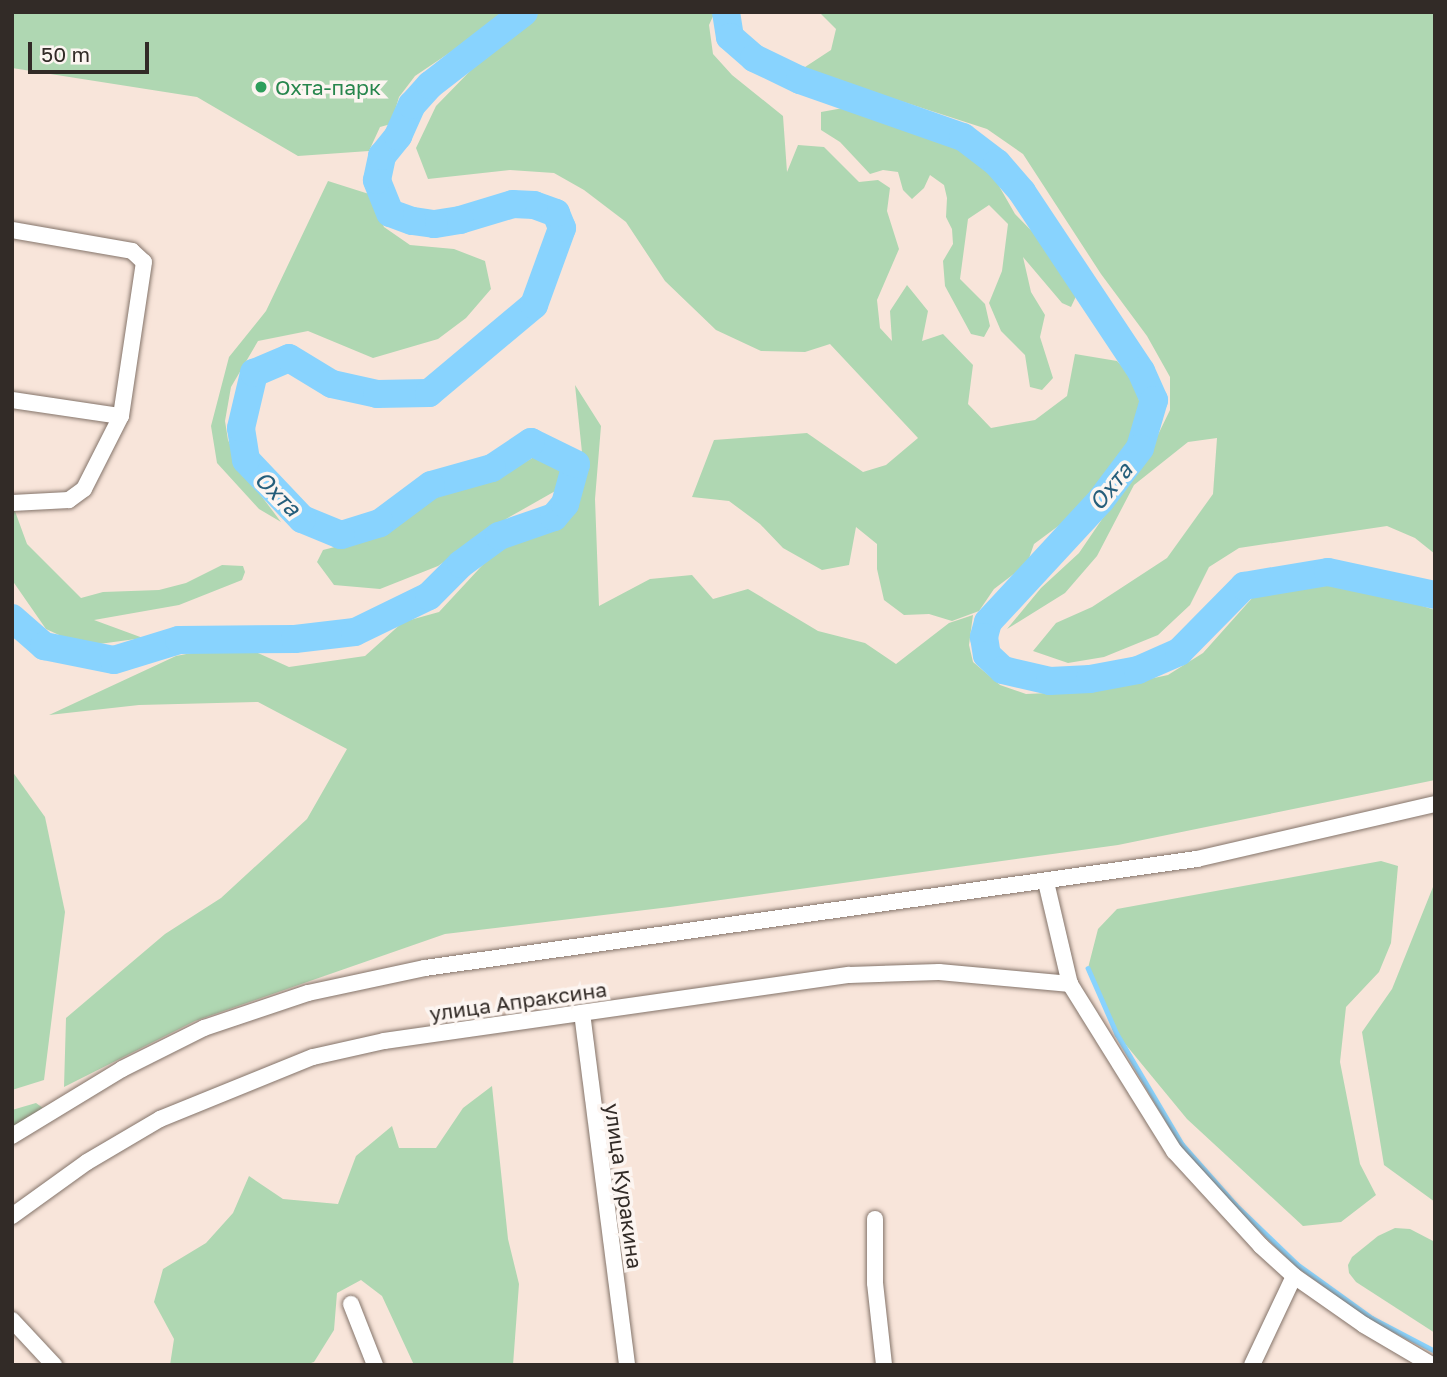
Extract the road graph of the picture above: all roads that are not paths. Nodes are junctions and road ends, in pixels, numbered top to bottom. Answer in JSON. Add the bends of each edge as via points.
{"nodes":[{"id":1,"x":12,"y":230,"type":"edge"},
{"id":2,"x":12,"y":400,"type":"edge"},
{"id":3,"x":121,"y":416,"type":"junction"},
{"id":4,"x":12,"y":503,"type":"edge"},
{"id":5,"x":1435,"y":804,"type":"edge"},
{"id":6,"x":1045,"y":882,"type":"junction"},
{"id":7,"x":1070,"y":984,"type":"junction"},
{"id":8,"x":582,"y":1013,"type":"junction"},
{"id":9,"x":12,"y":1136,"type":"edge"},
{"id":10,"x":12,"y":1216,"type":"edge"},
{"id":11,"x":875,"y":1219,"type":"dead end"},
{"id":12,"x":1294,"y":1276,"type":"junction"},
{"id":13,"x":351,"y":1304,"type":"dead end"},
{"id":14,"x":12,"y":1320,"type":"edge"},
{"id":15,"x":54,"y":1365,"type":"edge"},
{"id":16,"x":376,"y":1365,"type":"edge"},
{"id":17,"x":627,"y":1365,"type":"edge"},
{"id":18,"x":884,"y":1365,"type":"edge"},
{"id":19,"x":1251,"y":1365,"type":"edge"},
{"id":20,"x":1432,"y":1365,"type":"edge"}],
"edges":[{"from":1,"to":3,"type":"street","via":[[132,251],[144,262]]},
{"from":2,"to":3,"type":"street"},
{"from":3,"to":4,"type":"street","via":[[84,489],[69,500]]},
{"from":5,"to":6,"type":"street","via":[[1197,859]]},
{"from":6,"to":7,"type":"street"},
{"from":6,"to":9,"type":"street","via":[[425,968],[308,993],[204,1028],[122,1069]]},
{"from":7,"to":8,"type":"street","name":"улица Апраксина","via":[[939,972],[849,975]]},
{"from":7,"to":12,"type":"street","via":[[1174,1151]]},
{"from":8,"to":10,"type":"street","name":"улица Апраксина","via":[[384,1041],[313,1057],[160,1119],[87,1162]]},
{"from":8,"to":17,"type":"street","name":"улица Куракина"},
{"from":11,"to":18,"type":"street","via":[[875,1283]]},
{"from":12,"to":19,"type":"street"},
{"from":12,"to":20,"type":"street"},
{"from":13,"to":16,"type":"street"},
{"from":14,"to":15,"type":"street"}]}
